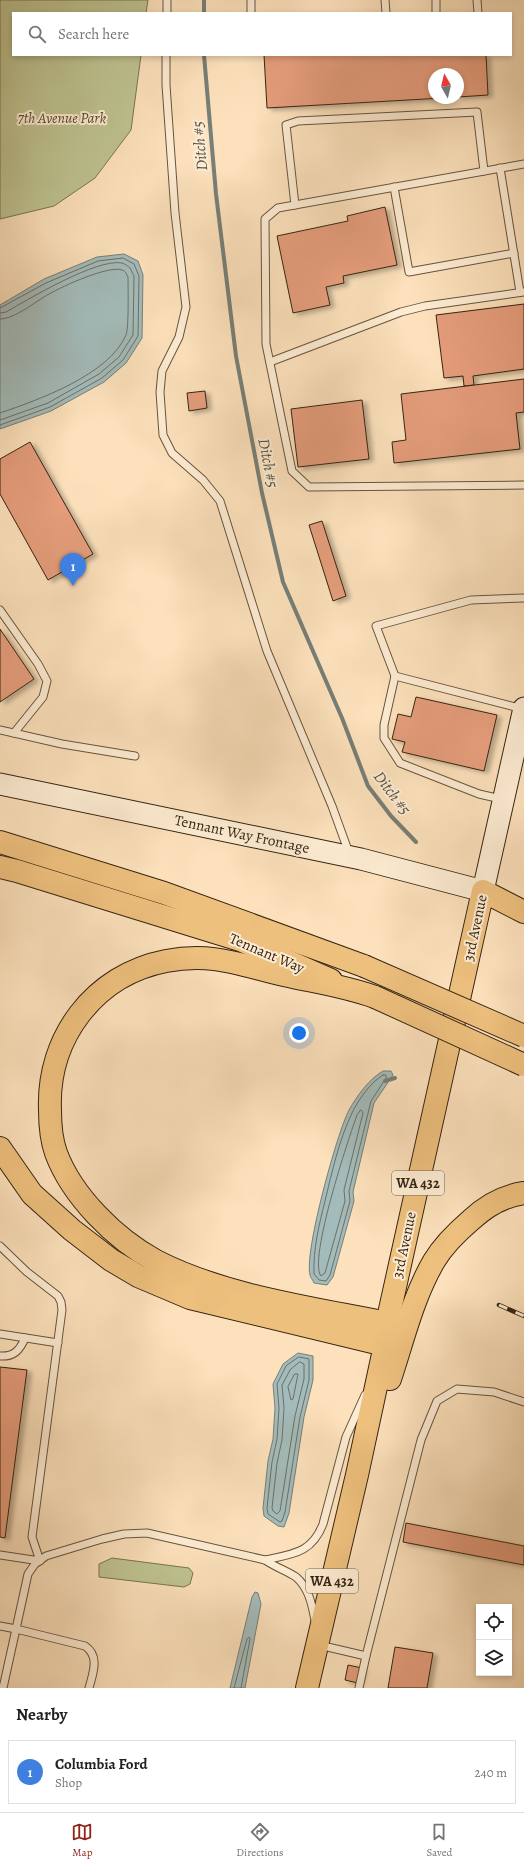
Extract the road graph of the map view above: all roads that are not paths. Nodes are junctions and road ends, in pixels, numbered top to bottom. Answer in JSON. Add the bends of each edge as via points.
{"nodes":[{"id":1,"x":167,"y":0,"type":"edge"},
{"id":2,"x":251,"y":0,"type":"edge"},
{"id":3,"x":385,"y":0,"type":"edge"},
{"id":4,"x":436,"y":0,"type":"edge"},
{"id":5,"x":476,"y":0,"type":"edge"},
{"id":6,"x":167,"y":12,"type":"edge"},
{"id":7,"x":251,"y":12,"type":"edge"},
{"id":8,"x":386,"y":12,"type":"edge"},
{"id":9,"x":436,"y":12,"type":"edge"},
{"id":10,"x":478,"y":12,"type":"edge"},
{"id":11,"x":166,"y":56,"type":"edge"},
{"id":12,"x":524,"y":164,"type":"edge"},
{"id":13,"x":500,"y":168,"type":"junction"},
{"id":14,"x":484,"y":171,"type":"junction"},
{"id":15,"x":394,"y":187,"type":"junction"},
{"id":16,"x":294,"y":205,"type":"junction"},
{"id":17,"x":514,"y":252,"type":"junction"},
{"id":18,"x":522,"y":292,"type":"edge"},
{"id":19,"x":270,"y":362,"type":"junction"},
{"id":20,"x":524,"y":486,"type":"edge"},
{"id":21,"x":524,"y":598,"type":"edge"},
{"id":22,"x":0,"y":610,"type":"edge"},
{"id":23,"x":395,"y":676,"type":"junction"},
{"id":24,"x":524,"y":708,"type":"edge"},
{"id":25,"x":0,"y":730,"type":"edge"},
{"id":26,"x":14,"y":733,"type":"junction"},
{"id":27,"x":135,"y":756,"type":"dead end"},
{"id":28,"x":0,"y":784,"type":"edge"},
{"id":29,"x":503,"y":800,"type":"junction"},
{"id":30,"x":0,"y":842,"type":"edge"},
{"id":31,"x":350,"y":857,"type":"junction"},
{"id":32,"x":0,"y":867,"type":"edge"},
{"id":33,"x":483,"y":892,"type":"junction"},
{"id":34,"x":524,"y":912,"type":"edge"},
{"id":35,"x":349,"y":988,"type":"junction"},
{"id":36,"x":524,"y":1036,"type":"edge"},
{"id":37,"x":524,"y":1065,"type":"edge"},
{"id":38,"x":0,"y":1148,"type":"edge"},
{"id":39,"x":524,"y":1193,"type":"edge"},
{"id":40,"x":0,"y":1246,"type":"edge"},
{"id":41,"x":387,"y":1323,"type":"junction"},
{"id":42,"x":0,"y":1334,"type":"edge"},
{"id":43,"x":25,"y":1338,"type":"junction"},
{"id":44,"x":58,"y":1343,"type":"junction"},
{"id":45,"x":385,"y":1345,"type":"junction"},
{"id":46,"x":0,"y":1356,"type":"edge"},
{"id":47,"x":379,"y":1370,"type":"junction"},
{"id":48,"x":524,"y":1402,"type":"edge"},
{"id":49,"x":357,"y":1475,"type":"junction"},
{"id":50,"x":0,"y":1555,"type":"edge"},
{"id":51,"x":265,"y":1560,"type":"junction"},
{"id":52,"x":40,"y":1561,"type":"junction"},
{"id":53,"x":0,"y":1626,"type":"edge"},
{"id":54,"x":16,"y":1630,"type":"junction"},
{"id":55,"x":318,"y":1641,"type":"junction"},
{"id":56,"x":366,"y":1656,"type":"junction"},
{"id":57,"x":3,"y":1688,"type":"edge"},
{"id":58,"x":89,"y":1688,"type":"edge"},
{"id":59,"x":307,"y":1688,"type":"edge"},
{"id":60,"x":359,"y":1688,"type":"edge"}],
"edges":[{"from":1,"to":6,"type":"lane"},
{"from":2,"to":7,"type":"lane"},
{"from":3,"to":8,"type":"lane"},
{"from":4,"to":9,"type":"lane"},
{"from":5,"to":10,"type":"lane"},
{"from":11,"to":31,"type":"lane","via":[[175,213],[186,307],[179,337],[162,370],[160,392],[163,435],[172,452],[203,480],[220,501],[267,651],[332,806]]},
{"from":12,"to":13,"type":"lane"},
{"from":13,"to":14,"type":"lane"},
{"from":13,"to":17,"type":"lane"},
{"from":14,"to":15,"type":"lane"},
{"from":14,"to":16,"type":"lane","via":[[477,112],[298,121],[286,125]]},
{"from":15,"to":16,"type":"lane"},
{"from":15,"to":17,"type":"lane","via":[[409,272]]},
{"from":16,"to":19,"type":"lane","via":[[278,208],[265,219],[266,344]]},
{"from":17,"to":18,"type":"lane"},
{"from":18,"to":19,"type":"lane","via":[[425,306],[401,312]]},
{"from":19,"to":20,"type":"lane","via":[[292,471],[309,487]]},
{"from":21,"to":23,"type":"lane","via":[[471,600],[376,626]]},
{"from":22,"to":26,"type":"lane","via":[[47,681],[43,697]]},
{"from":23,"to":24,"type":"lane"},
{"from":23,"to":29,"type":"lane","via":[[384,725],[384,738],[400,763],[479,794]]},
{"from":24,"to":29,"type":"main road","name":"3rd Avenue"},
{"from":25,"to":26,"type":"lane"},
{"from":26,"to":27,"type":"lane"},
{"from":28,"to":31,"type":"main road","name":"Tennant Way Frontage"},
{"from":29,"to":33,"type":"main road","name":"3rd Avenue"},
{"from":30,"to":36,"type":"main road","name":"Tennant Way","bridge":true,"via":[[164,893],[364,966]]},
{"from":31,"to":33,"type":"main road","name":"Tennant Way Frontage"},
{"from":32,"to":35,"type":"main road","name":"Tennant Way","via":[[17,870],[240,940]]},
{"from":33,"to":34,"type":"main road"},
{"from":33,"to":41,"type":"main road","name":"3rd Avenue","number":"WA 432"},
{"from":35,"to":37,"type":"main road","name":"Tennant Way","bridge":true,"via":[[375,997]]},
{"from":35,"to":41,"type":"main road","via":[[213,958],[187,958],[164,962],[126,975],[90,1002],[65,1036],[52,1077],[50,1126],[55,1152],[69,1179],[94,1214],[126,1241],[156,1260],[194,1277],[238,1291]]},
{"from":38,"to":45,"type":"main road","via":[[32,1194],[72,1230],[111,1260],[138,1276],[190,1298]]},
{"from":39,"to":49,"type":"main road","via":[[513,1194],[485,1208],[456,1234],[434,1260],[418,1294]]},
{"from":40,"to":44,"type":"lane","via":[[58,1296],[62,1310]]},
{"from":41,"to":45,"type":"main road","name":"3rd Avenue","number":"WA 432"},
{"from":42,"to":43,"type":"lane"},
{"from":43,"to":44,"type":"lane"},
{"from":43,"to":46,"type":"lane","via":[[16,1352]]},
{"from":44,"to":52,"type":"lane","via":[[32,1537]]},
{"from":45,"to":47,"type":"main road","name":"3rd Avenue","number":"WA 432"},
{"from":47,"to":49,"type":"main road","name":"3rd Avenue","number":"WA 432"},
{"from":47,"to":51,"type":"lane","via":[[360,1404],[346,1437],[324,1524],[318,1537],[306,1548],[294,1554]]},
{"from":48,"to":56,"type":"lane","via":[[494,1392],[457,1390],[437,1401],[421,1440]]},
{"from":49,"to":55,"type":"main road","name":"3rd Avenue","number":"WA 432"},
{"from":50,"to":52,"type":"lane"},
{"from":51,"to":52,"type":"lane","via":[[147,1533],[124,1534],[102,1539],[46,1556]]},
{"from":51,"to":55,"type":"lane","via":[[295,1577],[302,1584],[311,1599]]},
{"from":52,"to":54,"type":"lane","via":[[28,1574]]},
{"from":53,"to":54,"type":"lane"},
{"from":54,"to":57,"type":"lane"},
{"from":54,"to":58,"type":"lane","via":[[90,1649],[95,1658]]},
{"from":55,"to":56,"type":"lane"},
{"from":55,"to":59,"type":"main road","name":"3rd Avenue","number":"WA 432"},
{"from":56,"to":60,"type":"lane"}]}
